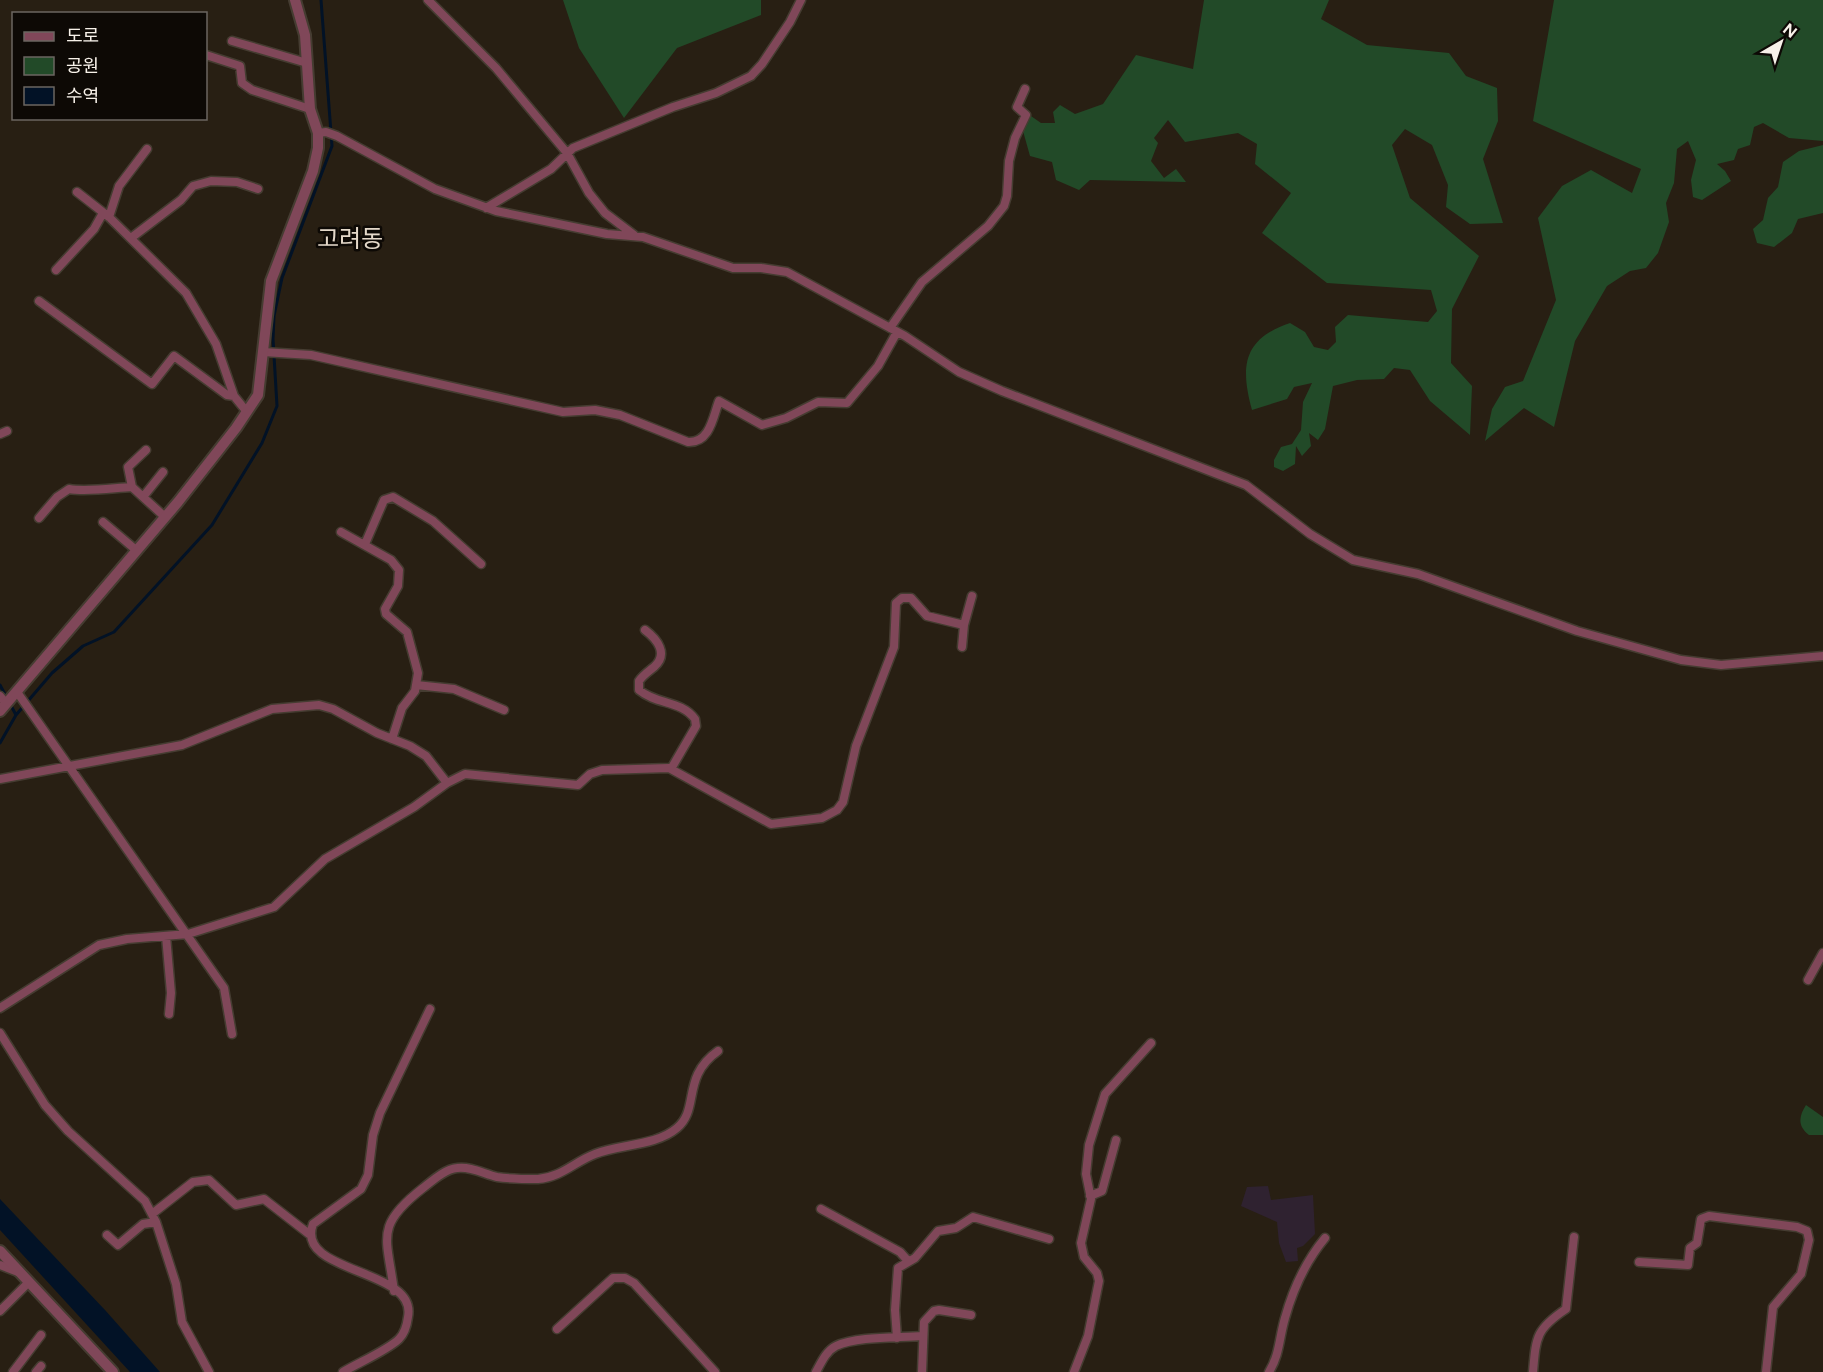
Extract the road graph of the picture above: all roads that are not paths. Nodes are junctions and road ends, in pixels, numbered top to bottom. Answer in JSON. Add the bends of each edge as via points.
{"nodes":[{"id":1,"x":295,"y":0,"type":"edge"},
{"id":2,"x":428,"y":0,"type":"edge"},
{"id":3,"x":801,"y":0,"type":"edge"},
{"id":4,"x":232,"y":41,"type":"dead end"},
{"id":5,"x":207,"y":55,"type":"edge"},
{"id":6,"x":307,"y":63,"type":"junction"},
{"id":7,"x":1025,"y":89,"type":"dead end"},
{"id":8,"x":310,"y":109,"type":"junction"},
{"id":9,"x":322,"y":133,"type":"junction"},
{"id":10,"x":147,"y":149,"type":"dead end"},
{"id":11,"x":567,"y":153,"type":"junction"},
{"id":12,"x":258,"y":189,"type":"dead end"},
{"id":13,"x":77,"y":192,"type":"dead end"},
{"id":14,"x":486,"y":208,"type":"junction"},
{"id":15,"x":106,"y":215,"type":"junction"},
{"id":16,"x":636,"y":237,"type":"junction"},
{"id":17,"x":131,"y":238,"type":"junction"},
{"id":18,"x":56,"y":270,"type":"dead end"},
{"id":19,"x":39,"y":301,"type":"dead end"},
{"id":20,"x":893,"y":330,"type":"junction"},
{"id":21,"x":265,"y":352,"type":"junction"},
{"id":22,"x":234,"y":396,"type":"junction"},
{"id":23,"x":247,"y":412,"type":"junction"},
{"id":24,"x":146,"y":450,"type":"dead end"},
{"id":25,"x":163,"y":472,"type":"dead end"},
{"id":26,"x":132,"y":487,"type":"junction"},
{"id":27,"x":143,"y":497,"type":"junction"},
{"id":28,"x":165,"y":517,"type":"junction"},
{"id":29,"x":39,"y":518,"type":"dead end"},
{"id":30,"x":103,"y":522,"type":"dead end"},
{"id":31,"x":341,"y":531,"type":"dead end"},
{"id":32,"x":365,"y":544,"type":"junction"},
{"id":33,"x":136,"y":550,"type":"junction"},
{"id":34,"x":481,"y":564,"type":"dead end"},
{"id":35,"x":972,"y":596,"type":"dead end"},
{"id":36,"x":964,"y":625,"type":"junction"},
{"id":37,"x":645,"y":630,"type":"dead end"},
{"id":38,"x":962,"y":647,"type":"dead end"},
{"id":39,"x":1823,"y":656,"type":"edge"},
{"id":40,"x":416,"y":685,"type":"junction"},
{"id":41,"x":9,"y":700,"type":"edge"},
{"id":42,"x":504,"y":710,"type":"dead end"},
{"id":43,"x":392,"y":739,"type":"junction"},
{"id":44,"x":70,"y":768,"type":"junction"},
{"id":45,"x":671,"y":768,"type":"junction"},
{"id":46,"x":0,"y":779,"type":"edge"},
{"id":47,"x":447,"y":783,"type":"junction"},
{"id":48,"x":188,"y":934,"type":"junction"},
{"id":49,"x":166,"y":936,"type":"junction"},
{"id":50,"x":1823,"y":953,"type":"edge"},
{"id":51,"x":1808,"y":980,"type":"dead end"},
{"id":52,"x":0,"y":1008,"type":"edge"},
{"id":53,"x":430,"y":1009,"type":"dead end"},
{"id":54,"x":169,"y":1014,"type":"dead end"},
{"id":55,"x":0,"y":1033,"type":"edge"},
{"id":56,"x":232,"y":1034,"type":"dead end"},
{"id":57,"x":1151,"y":1043,"type":"dead end"},
{"id":58,"x":718,"y":1051,"type":"dead end"},
{"id":59,"x":1116,"y":1140,"type":"dead end"},
{"id":60,"x":1090,"y":1196,"type":"junction"},
{"id":61,"x":821,"y":1209,"type":"dead end"},
{"id":62,"x":154,"y":1218,"type":"junction"},
{"id":63,"x":309,"y":1234,"type":"junction"},
{"id":64,"x":107,"y":1235,"type":"dead end"},
{"id":65,"x":1574,"y":1237,"type":"dead end"},
{"id":66,"x":1325,"y":1238,"type":"dead end"},
{"id":67,"x":1049,"y":1239,"type":"dead end"},
{"id":68,"x":0,"y":1251,"type":"edge"},
{"id":69,"x":908,"y":1261,"type":"junction"},
{"id":70,"x":1640,"y":1262,"type":"dead end"},
{"id":71,"x":0,"y":1265,"type":"edge"},
{"id":72,"x":18,"y":1272,"type":"junction"},
{"id":73,"x":28,"y":1283,"type":"junction"},
{"id":74,"x":394,"y":1291,"type":"junction"},
{"id":75,"x":0,"y":1311,"type":"edge"},
{"id":76,"x":971,"y":1315,"type":"dead end"},
{"id":77,"x":557,"y":1329,"type":"dead end"},
{"id":78,"x":41,"y":1335,"type":"dead end"},
{"id":79,"x":922,"y":1336,"type":"junction"},
{"id":80,"x":897,"y":1338,"type":"junction"},
{"id":81,"x":13,"y":1372,"type":"edge"},
{"id":82,"x":113,"y":1372,"type":"edge"},
{"id":83,"x":208,"y":1372,"type":"edge"},
{"id":84,"x":343,"y":1372,"type":"edge"},
{"id":85,"x":715,"y":1372,"type":"edge"},
{"id":86,"x":816,"y":1372,"type":"edge"},
{"id":87,"x":922,"y":1372,"type":"edge"},
{"id":88,"x":1074,"y":1372,"type":"edge"},
{"id":89,"x":1269,"y":1372,"type":"edge"},
{"id":90,"x":1533,"y":1372,"type":"edge"},
{"id":91,"x":1766,"y":1372,"type":"edge"}],
"edges":[{"from":1,"to":6,"type":"street","via":[[305,35]]},
{"from":2,"to":11,"type":"street","via":[[496,68]]},
{"from":3,"to":11,"type":"street","via":[[751,76]]},
{"from":4,"to":6,"type":"street"},
{"from":5,"to":8,"type":"street","via":[[240,66],[242,83],[252,90]]},
{"from":6,"to":8,"type":"street"},
{"from":7,"to":20,"type":"street","via":[[1017,107],[1026,115],[1009,160],[1004,206],[988,226],[922,282]]},
{"from":8,"to":9,"type":"street"},
{"from":9,"to":14,"type":"street","via":[[337,136],[435,189]]},
{"from":9,"to":21,"type":"street","via":[[313,171],[271,281]]},
{"from":10,"to":15,"type":"street","via":[[119,186]]},
{"from":11,"to":14,"type":"street","via":[[551,169]]},
{"from":11,"to":16,"type":"street","via":[[589,194],[605,213]]},
{"from":12,"to":17,"type":"street","via":[[237,182],[211,181],[194,186]]},
{"from":13,"to":15,"type":"street"},
{"from":14,"to":16,"type":"street"},
{"from":15,"to":17,"type":"street"},
{"from":15,"to":18,"type":"street"},
{"from":16,"to":20,"type":"street","via":[[733,268],[787,272]]},
{"from":17,"to":22,"type":"street","via":[[186,293],[216,344]]},
{"from":19,"to":22,"type":"street","via":[[152,384],[174,356],[226,395]]},
{"from":20,"to":21,"type":"street","via":[[878,366],[847,403],[818,402],[762,425],[719,401],[706,436],[696,442],[620,415],[595,410],[563,412],[431,380],[311,356]]},
{"from":20,"to":39,"type":"street","via":[[959,372],[1002,391],[1246,485],[1310,534],[1353,560],[1418,574],[1577,631],[1681,660],[1721,665]]},
{"from":21,"to":23,"type":"street","via":[[258,394]]},
{"from":22,"to":23,"type":"street"},
{"from":23,"to":28,"type":"street"},
{"from":24,"to":26,"type":"street","via":[[128,467]]},
{"from":25,"to":27,"type":"street"},
{"from":26,"to":27,"type":"street"},
{"from":26,"to":29,"type":"street","via":[[69,489]]},
{"from":27,"to":28,"type":"street"},
{"from":28,"to":33,"type":"street"},
{"from":30,"to":33,"type":"street"},
{"from":31,"to":32,"type":"street"},
{"from":32,"to":34,"type":"street","via":[[384,500],[393,497],[432,521]]},
{"from":32,"to":40,"type":"street","via":[[391,560],[399,570],[398,586],[385,609],[407,632],[418,674]]},
{"from":33,"to":41,"type":"street"},
{"from":35,"to":36,"type":"street"},
{"from":36,"to":38,"type":"street"},
{"from":36,"to":45,"type":"street","via":[[927,616],[910,598],[896,603],[894,647],[856,746],[843,802],[822,818],[771,824]]},
{"from":37,"to":45,"type":"street","via":[[661,648],[658,663],[639,681],[639,690],[657,700],[680,705],[695,719],[696,726]]},
{"from":40,"to":42,"type":"street","via":[[454,689]]},
{"from":40,"to":43,"type":"street","via":[[402,708]]},
{"from":41,"to":44,"type":"street","via":[[29,709]]},
{"from":43,"to":44,"type":"street","via":[[333,709],[297,704],[272,709],[182,745],[76,763]]},
{"from":43,"to":47,"type":"street","via":[[426,756]]},
{"from":44,"to":46,"type":"street"},
{"from":44,"to":48,"type":"street"},
{"from":45,"to":47,"type":"street","via":[[602,770],[578,785],[465,774]]},
{"from":47,"to":48,"type":"street","via":[[325,860],[274,907]]},
{"from":48,"to":49,"type":"street"},
{"from":48,"to":56,"type":"street","via":[[224,988]]},
{"from":49,"to":52,"type":"street","via":[[99,945]]},
{"from":49,"to":54,"type":"street"},
{"from":50,"to":51,"type":"street"},
{"from":53,"to":63,"type":"street","via":[[380,1113],[365,1182],[353,1197],[313,1224]]},
{"from":55,"to":62,"type":"street","via":[[45,1105],[145,1202]]},
{"from":57,"to":60,"type":"street","via":[[1105,1094],[1097,1114],[1086,1174]]},
{"from":58,"to":74,"type":"street","via":[[699,1068],[684,1120],[677,1128],[592,1155],[555,1177],[498,1177],[458,1167],[432,1181],[403,1203],[385,1236]]},
{"from":59,"to":60,"type":"street","via":[[1102,1191]]},
{"from":60,"to":88,"type":"street","via":[[1081,1243],[1084,1257],[1099,1281],[1088,1336]]},
{"from":61,"to":69,"type":"street","via":[[900,1252]]},
{"from":62,"to":63,"type":"street","via":[[193,1182],[209,1180],[236,1204],[264,1199]]},
{"from":62,"to":64,"type":"street","via":[[118,1245]]},
{"from":62,"to":83,"type":"street","via":[[176,1284],[182,1322]]},
{"from":63,"to":74,"type":"street","via":[[312,1244],[324,1256],[378,1278]]},
{"from":65,"to":90,"type":"street","via":[[1566,1309],[1545,1323],[1536,1343]]},
{"from":66,"to":89,"type":"street","via":[[1301,1274],[1284,1320],[1278,1355]]},
{"from":67,"to":69,"type":"street","via":[[973,1217],[956,1228],[938,1231]]},
{"from":68,"to":72,"type":"street"},
{"from":69,"to":80,"type":"street","via":[[898,1268],[896,1276]]},
{"from":70,"to":91,"type":"street","via":[[1688,1265],[1701,1219],[1709,1216],[1797,1227],[1807,1232],[1809,1240],[1801,1274],[1773,1307]]},
{"from":71,"to":72,"type":"street"},
{"from":72,"to":73,"type":"street"},
{"from":73,"to":75,"type":"street"},
{"from":73,"to":82,"type":"street"},
{"from":74,"to":84,"type":"street","via":[[405,1300],[409,1312],[399,1340]]},
{"from":76,"to":79,"type":"street","via":[[934,1311],[924,1322]]},
{"from":77,"to":85,"type":"street","via":[[613,1278],[625,1278],[634,1283]]},
{"from":78,"to":81,"type":"street"},
{"from":79,"to":80,"type":"street"},
{"from":79,"to":87,"type":"street"},
{"from":80,"to":86,"type":"street","via":[[847,1342],[834,1347]]}]}
